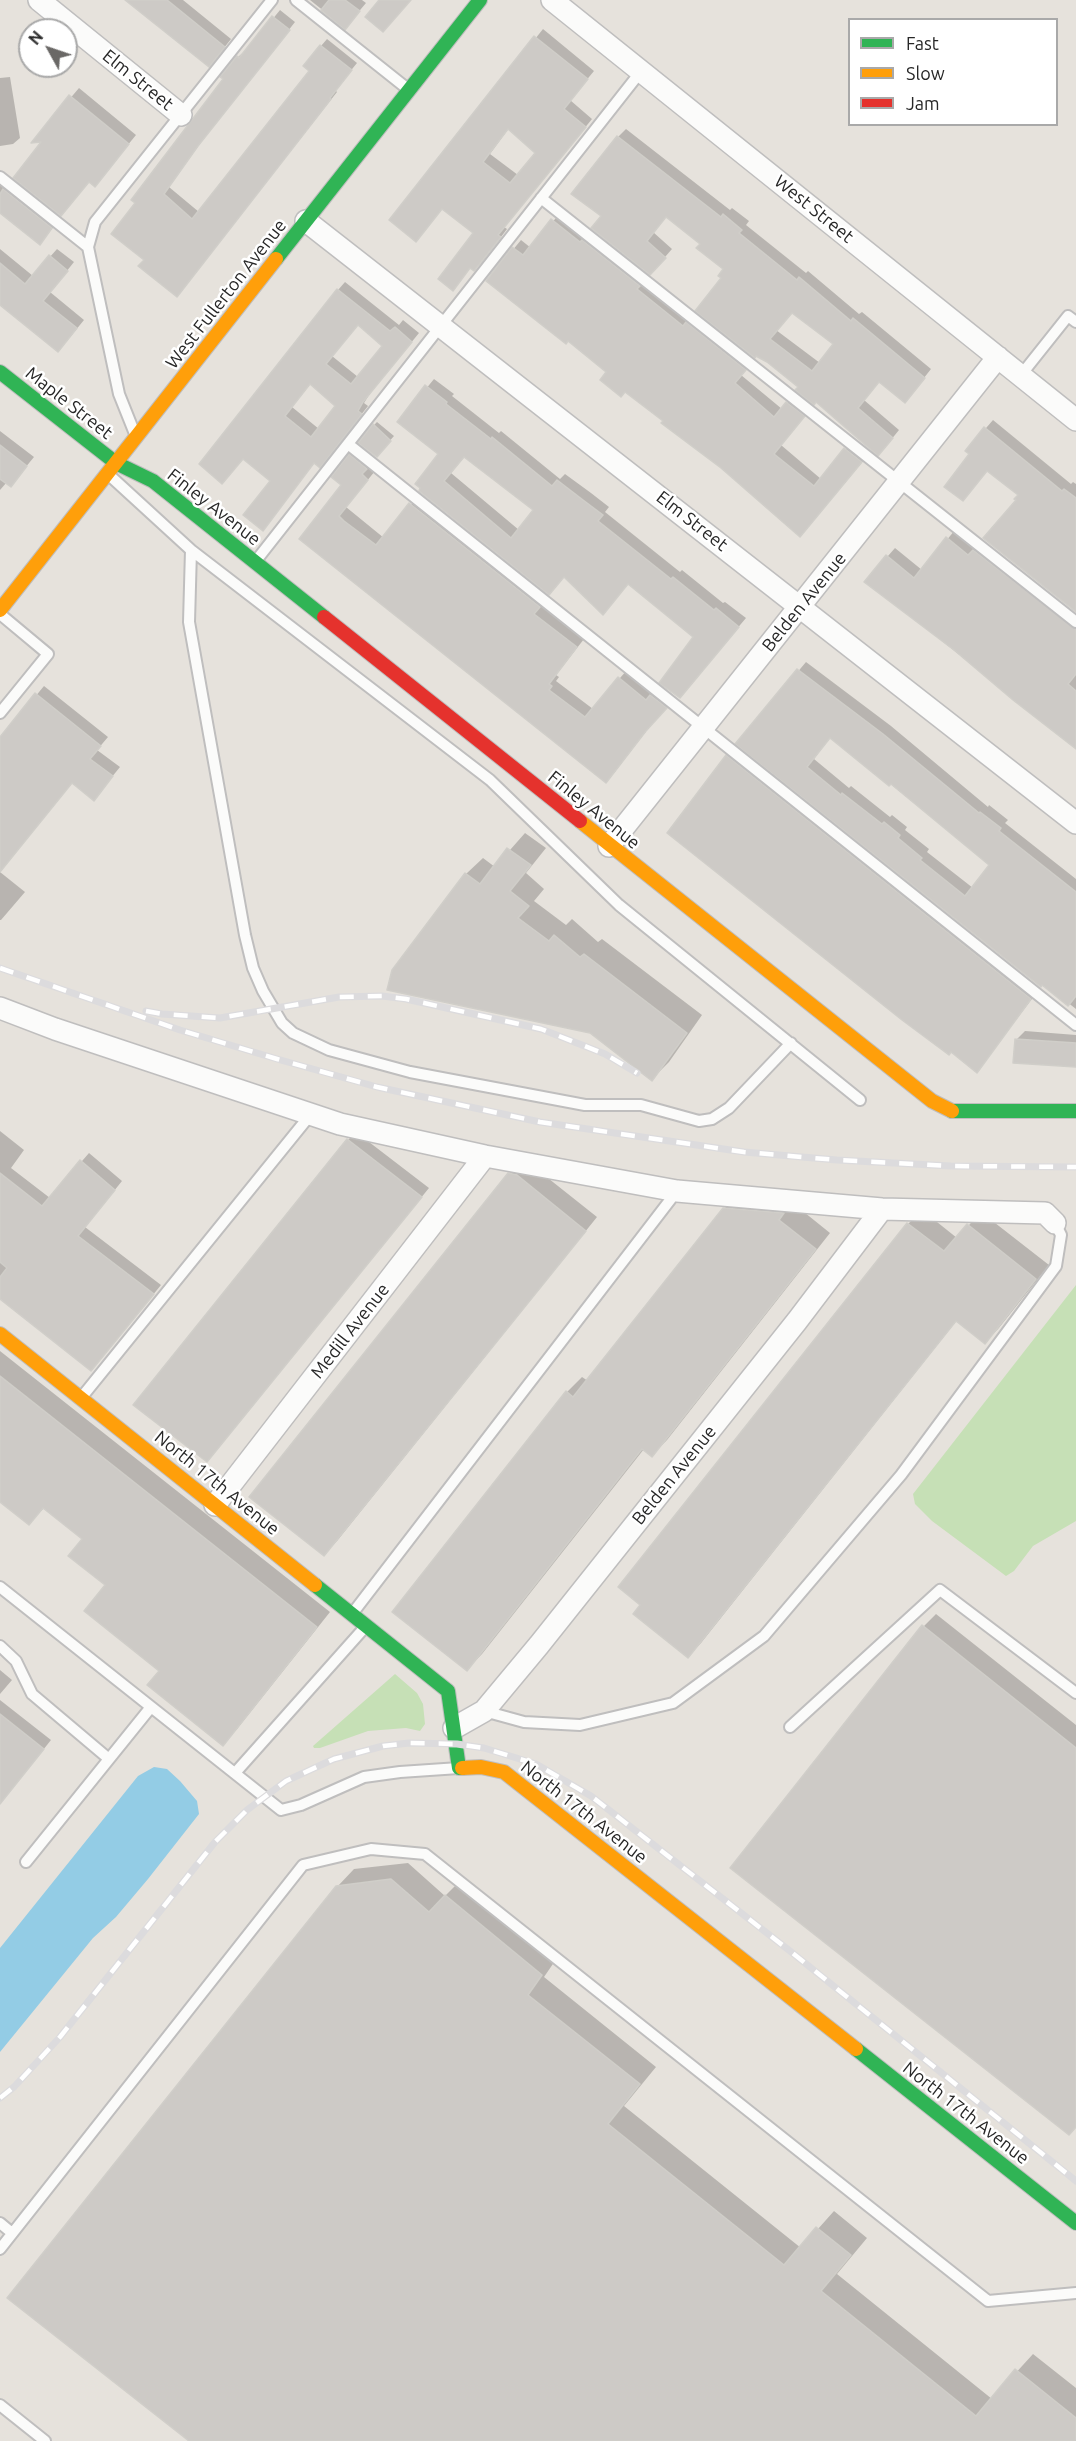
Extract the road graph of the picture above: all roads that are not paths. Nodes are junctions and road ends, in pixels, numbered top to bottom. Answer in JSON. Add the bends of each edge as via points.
{"nodes":[{"id":1,"x":39,"y":0,"type":"edge"},
{"id":2,"x":272,"y":0,"type":"edge"},
{"id":3,"x":296,"y":0,"type":"edge"},
{"id":4,"x":480,"y":0,"type":"edge"},
{"id":5,"x":552,"y":0,"type":"edge"},
{"id":6,"x":642,"y":70,"type":"junction"},
{"id":7,"x":409,"y":90,"type":"junction"},
{"id":8,"x":181,"y":115,"type":"junction"},
{"id":9,"x":0,"y":177,"type":"edge"},
{"id":10,"x":541,"y":198,"type":"junction"},
{"id":11,"x":306,"y":221,"type":"junction"},
{"id":12,"x":88,"y":247,"type":"junction"},
{"id":13,"x":1076,"y":322,"type":"edge"},
{"id":14,"x":441,"y":326,"type":"junction"},
{"id":15,"x":998,"y":357,"type":"junction"},
{"id":16,"x":0,"y":372,"type":"edge"},
{"id":17,"x":1020,"y":375,"type":"junction"},
{"id":18,"x":1076,"y":420,"type":"edge"},
{"id":19,"x":136,"y":437,"type":"junction"},
{"id":20,"x":348,"y":444,"type":"junction"},
{"id":21,"x":111,"y":468,"type":"junction"},
{"id":22,"x":899,"y":482,"type":"junction"},
{"id":23,"x":191,"y":550,"type":"junction"},
{"id":24,"x":255,"y":562,"type":"junction"},
{"id":25,"x":801,"y":606,"type":"junction"},
{"id":26,"x":0,"y":612,"type":"edge"},
{"id":27,"x":1076,"y":622,"type":"edge"},
{"id":28,"x":0,"y":713,"type":"edge"},
{"id":29,"x":704,"y":728,"type":"junction"},
{"id":30,"x":1076,"y":823,"type":"edge"},
{"id":31,"x":609,"y":846,"type":"junction"},
{"id":32,"x":0,"y":1008,"type":"edge"},
{"id":33,"x":1076,"y":1025,"type":"edge"},
{"id":34,"x":791,"y":1044,"type":"junction"},
{"id":35,"x":860,"y":1100,"type":"dead end"},
{"id":36,"x":1076,"y":1111,"type":"edge"},
{"id":37,"x":311,"y":1114,"type":"junction"},
{"id":38,"x":485,"y":1156,"type":"junction"},
{"id":39,"x":677,"y":1191,"type":"junction"},
{"id":40,"x":882,"y":1209,"type":"junction"},
{"id":41,"x":1054,"y":1223,"type":"joint"},
{"id":42,"x":0,"y":1334,"type":"edge"},
{"id":43,"x":81,"y":1398,"type":"junction"},
{"id":44,"x":215,"y":1505,"type":"junction"},
{"id":45,"x":0,"y":1587,"type":"edge"},
{"id":46,"x":352,"y":1614,"type":"junction"},
{"id":47,"x":366,"y":1626,"type":"junction"},
{"id":48,"x":0,"y":1646,"type":"edge"},
{"id":49,"x":1076,"y":1693,"type":"edge"},
{"id":50,"x":151,"y":1707,"type":"junction"},
{"id":51,"x":484,"y":1711,"type":"junction"},
{"id":52,"x":454,"y":1728,"type":"junction"},
{"id":53,"x":790,"y":1728,"type":"dead end"},
{"id":54,"x":109,"y":1759,"type":"junction"},
{"id":55,"x":459,"y":1768,"type":"junction"},
{"id":56,"x":236,"y":1773,"type":"junction"},
{"id":57,"x":26,"y":1862,"type":"dead end"},
{"id":58,"x":0,"y":2223,"type":"edge"},
{"id":59,"x":1076,"y":2223,"type":"edge"},
{"id":60,"x":12,"y":2234,"type":"junction"},
{"id":61,"x":0,"y":2249,"type":"edge"},
{"id":62,"x":1076,"y":2293,"type":"edge"},
{"id":63,"x":0,"y":2405,"type":"edge"},
{"id":64,"x":45,"y":2441,"type":"edge"}],
"edges":[{"from":1,"to":8,"type":"street","name":"Elm Street"},
{"from":2,"to":8,"type":"lane"},
{"from":3,"to":7,"type":"lane"},
{"from":4,"to":7,"type":"street","name":"West Fullerton Avenue"},
{"from":5,"to":6,"type":"street","name":"West Street"},
{"from":6,"to":10,"type":"lane"},
{"from":6,"to":15,"type":"street","name":"West Street"},
{"from":7,"to":11,"type":"street","name":"West Fullerton Avenue"},
{"from":8,"to":12,"type":"lane","via":[[95,222]]},
{"from":9,"to":12,"type":"lane"},
{"from":10,"to":14,"type":"lane"},
{"from":10,"to":22,"type":"lane"},
{"from":11,"to":14,"type":"street","name":"Elm Street"},
{"from":11,"to":19,"type":"street","name":"West Fullerton Avenue"},
{"from":12,"to":19,"type":"lane","via":[[119,394]]},
{"from":13,"to":17,"type":"lane","via":[[1068,316]]},
{"from":14,"to":20,"type":"lane"},
{"from":14,"to":25,"type":"street","name":"Elm Street"},
{"from":15,"to":17,"type":"street","name":"West Street"},
{"from":15,"to":22,"type":"street","name":"Belden Avenue"},
{"from":16,"to":21,"type":"street","name":"Maple Street"},
{"from":17,"to":18,"type":"street","name":"West Street"},
{"from":19,"to":21,"type":"street","name":"West Fullerton Avenue"},
{"from":20,"to":24,"type":"lane"},
{"from":20,"to":29,"type":"lane"},
{"from":21,"to":23,"type":"lane"},
{"from":21,"to":24,"type":"street","name":"Finley Avenue","via":[[153,481]]},
{"from":21,"to":26,"type":"street","name":"West Fullerton Avenue"},
{"from":22,"to":25,"type":"street","name":"Belden Avenue"},
{"from":22,"to":27,"type":"lane"},
{"from":23,"to":34,"type":"lane","via":[[490,780],[619,904]]},
{"from":23,"to":34,"type":"lane","via":[[189,622],[245,935],[262,991],[293,1033],[329,1050],[410,1071],[585,1105],[641,1105],[699,1121],[712,1119],[729,1108]]},
{"from":24,"to":31,"type":"street","name":"Finley Avenue"},
{"from":25,"to":29,"type":"street","name":"Belden Avenue"},
{"from":25,"to":30,"type":"street","name":"Elm Street"},
{"from":26,"to":28,"type":"lane","via":[[48,654]]},
{"from":29,"to":31,"type":"street","name":"Belden Avenue"},
{"from":29,"to":33,"type":"lane"},
{"from":31,"to":36,"type":"street","name":"Finley Avenue","via":[[941,1106],[961,1112]]},
{"from":32,"to":37,"type":"street"},
{"from":34,"to":35,"type":"lane"},
{"from":37,"to":38,"type":"street"},
{"from":37,"to":43,"type":"lane"},
{"from":38,"to":39,"type":"street"},
{"from":38,"to":44,"type":"street","name":"Medill Avenue"},
{"from":39,"to":40,"type":"street"},
{"from":39,"to":46,"type":"lane"},
{"from":40,"to":41,"type":"street","via":[[1045,1213]]},
{"from":40,"to":51,"type":"street","name":"Belden Avenue"},
{"from":41,"to":51,"type":"lane","via":[[1061,1235],[1056,1266],[901,1475],[764,1636],[673,1703],[580,1725],[524,1722]]},
{"from":42,"to":43,"type":"street","name":"North 17th Avenue"},
{"from":43,"to":44,"type":"street","name":"North 17th Avenue"},
{"from":44,"to":46,"type":"street","name":"North 17th Avenue"},
{"from":45,"to":50,"type":"lane"},
{"from":46,"to":47,"type":"street","name":"North 17th Avenue"},
{"from":47,"to":52,"type":"street","name":"North 17th Avenue","via":[[448,1691]]},
{"from":47,"to":56,"type":"lane"},
{"from":48,"to":54,"type":"lane","via":[[16,1661],[32,1694]]},
{"from":49,"to":53,"type":"lane","via":[[940,1590]]},
{"from":50,"to":54,"type":"lane"},
{"from":50,"to":56,"type":"lane"},
{"from":51,"to":52,"type":"street","name":"Belden Avenue"},
{"from":52,"to":55,"type":"street","name":"North 17th Avenue"},
{"from":54,"to":57,"type":"lane"},
{"from":55,"to":56,"type":"lane","via":[[364,1777],[281,1810]]},
{"from":55,"to":59,"type":"street","name":"North 17th Avenue","via":[[504,1772]]},
{"from":58,"to":60,"type":"lane"},
{"from":60,"to":61,"type":"lane"},
{"from":60,"to":62,"type":"lane","via":[[303,1865],[371,1849],[425,1854],[988,2301]]},
{"from":63,"to":64,"type":"lane"}]}
